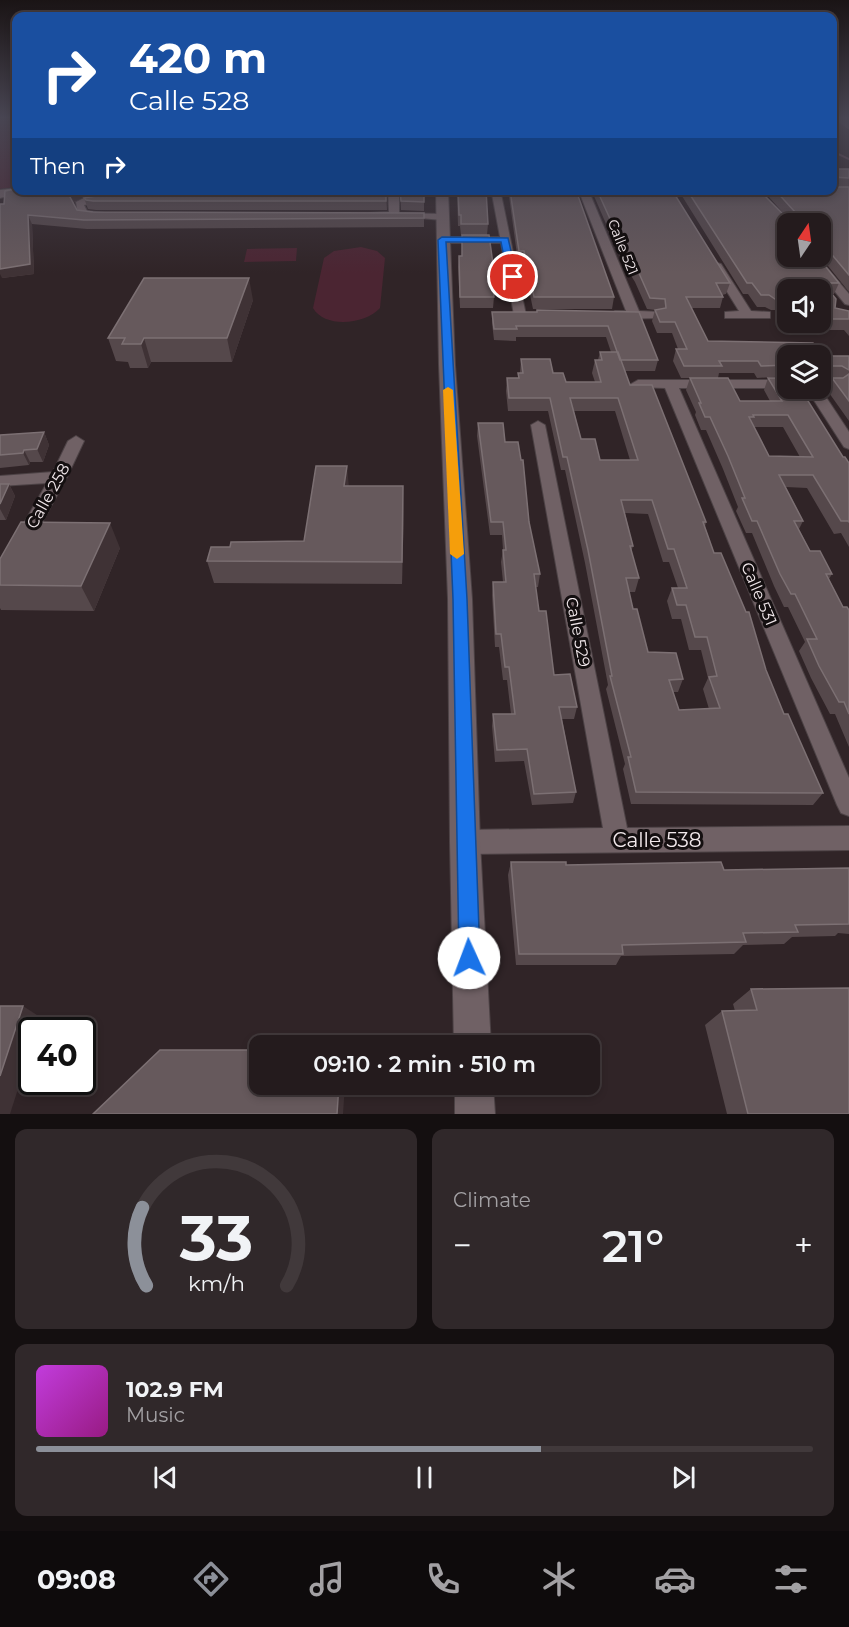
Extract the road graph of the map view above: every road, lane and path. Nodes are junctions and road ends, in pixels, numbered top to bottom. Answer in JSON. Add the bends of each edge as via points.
{"nodes":[{"id":1,"x":126,"y":195,"type":"edge"},
{"id":2,"x":394,"y":195,"type":"edge"},
{"id":3,"x":442,"y":195,"type":"edge"},
{"id":4,"x":497,"y":195,"type":"edge"},
{"id":5,"x":586,"y":195,"type":"edge"},
{"id":6,"x":759,"y":195,"type":"edge"},
{"id":7,"x":674,"y":196,"type":"edge"},
{"id":8,"x":108,"y":215,"type":"edge"},
{"id":9,"x":358,"y":215,"type":"edge"},
{"id":10,"x":394,"y":215,"type":"junction"},
{"id":11,"x":442,"y":228,"type":"junction"},
{"id":12,"x":505,"y":240,"type":"junction"},
{"id":13,"x":712,"y":258,"type":"edge"},
{"id":14,"x":820,"y":267,"type":"edge"},
{"id":15,"x":849,"y":301,"type":"edge"},
{"id":16,"x":502,"y":315,"type":"edge"},
{"id":17,"x":600,"y":315,"type":"edge"},
{"id":18,"x":634,"y":315,"type":"junction"},
{"id":19,"x":657,"y":315,"type":"edge"},
{"id":20,"x":729,"y":315,"type":"dead end"},
{"id":21,"x":747,"y":315,"type":"junction"},
{"id":22,"x":766,"y":315,"type":"dead end"},
{"id":23,"x":638,"y":384,"type":"edge"},
{"id":24,"x":670,"y":384,"type":"junction"},
{"id":25,"x":777,"y":384,"type":"edge"},
{"id":26,"x":820,"y":399,"type":"edge"},
{"id":27,"x":538,"y":425,"type":"dead end"},
{"id":28,"x":76,"y":441,"type":"dead end"},
{"id":29,"x":849,"y":444,"type":"edge"},
{"id":30,"x":59,"y":477,"type":"junction"},
{"id":31,"x":0,"y":481,"type":"edge"},
{"id":32,"x":0,"y":581,"type":"edge"},
{"id":33,"x":849,"y":805,"type":"edge"},
{"id":34,"x":849,"y":838,"type":"edge"},
{"id":35,"x":617,"y":840,"type":"junction"},
{"id":36,"x":465,"y":842,"type":"junction"},
{"id":37,"x":472,"y":1035,"type":"edge"},
{"id":38,"x":474,"y":1095,"type":"edge"},
{"id":39,"x":475,"y":1114,"type":"edge"}],
"edges":[{"from":1,"to":8,"type":"street","via":[[93,198],[79,204],[83,213]]},
{"from":2,"to":10,"type":"street"},
{"from":3,"to":11,"type":"street"},
{"from":4,"to":12,"type":"street"},
{"from":5,"to":18,"type":"street","name":"Calle 521"},
{"from":6,"to":7,"type":"street"},
{"from":9,"to":10,"type":"street"},
{"from":10,"to":11,"type":"street"},
{"from":11,"to":12,"type":"street"},
{"from":11,"to":36,"type":"street","via":[[460,599]]},
{"from":12,"to":16,"type":"street","via":[[526,315]]},
{"from":13,"to":21,"type":"street"},
{"from":14,"to":15,"type":"street"},
{"from":17,"to":18,"type":"street"},
{"from":18,"to":19,"type":"street"},
{"from":20,"to":21,"type":"street"},
{"from":21,"to":22,"type":"street"},
{"from":23,"to":24,"type":"street"},
{"from":24,"to":25,"type":"street"},
{"from":24,"to":33,"type":"street","name":"Calle 531"},
{"from":26,"to":29,"type":"street"},
{"from":27,"to":35,"type":"street","name":"Calle 529"},
{"from":28,"to":30,"type":"street","name":"Calle 258"},
{"from":30,"to":31,"type":"street"},
{"from":30,"to":32,"type":"street","name":"Calle 258"},
{"from":34,"to":35,"type":"street","name":"Calle 538"},
{"from":35,"to":36,"type":"street","name":"Calle 538"},
{"from":36,"to":37,"type":"street"},
{"from":38,"to":39,"type":"street"}]}
